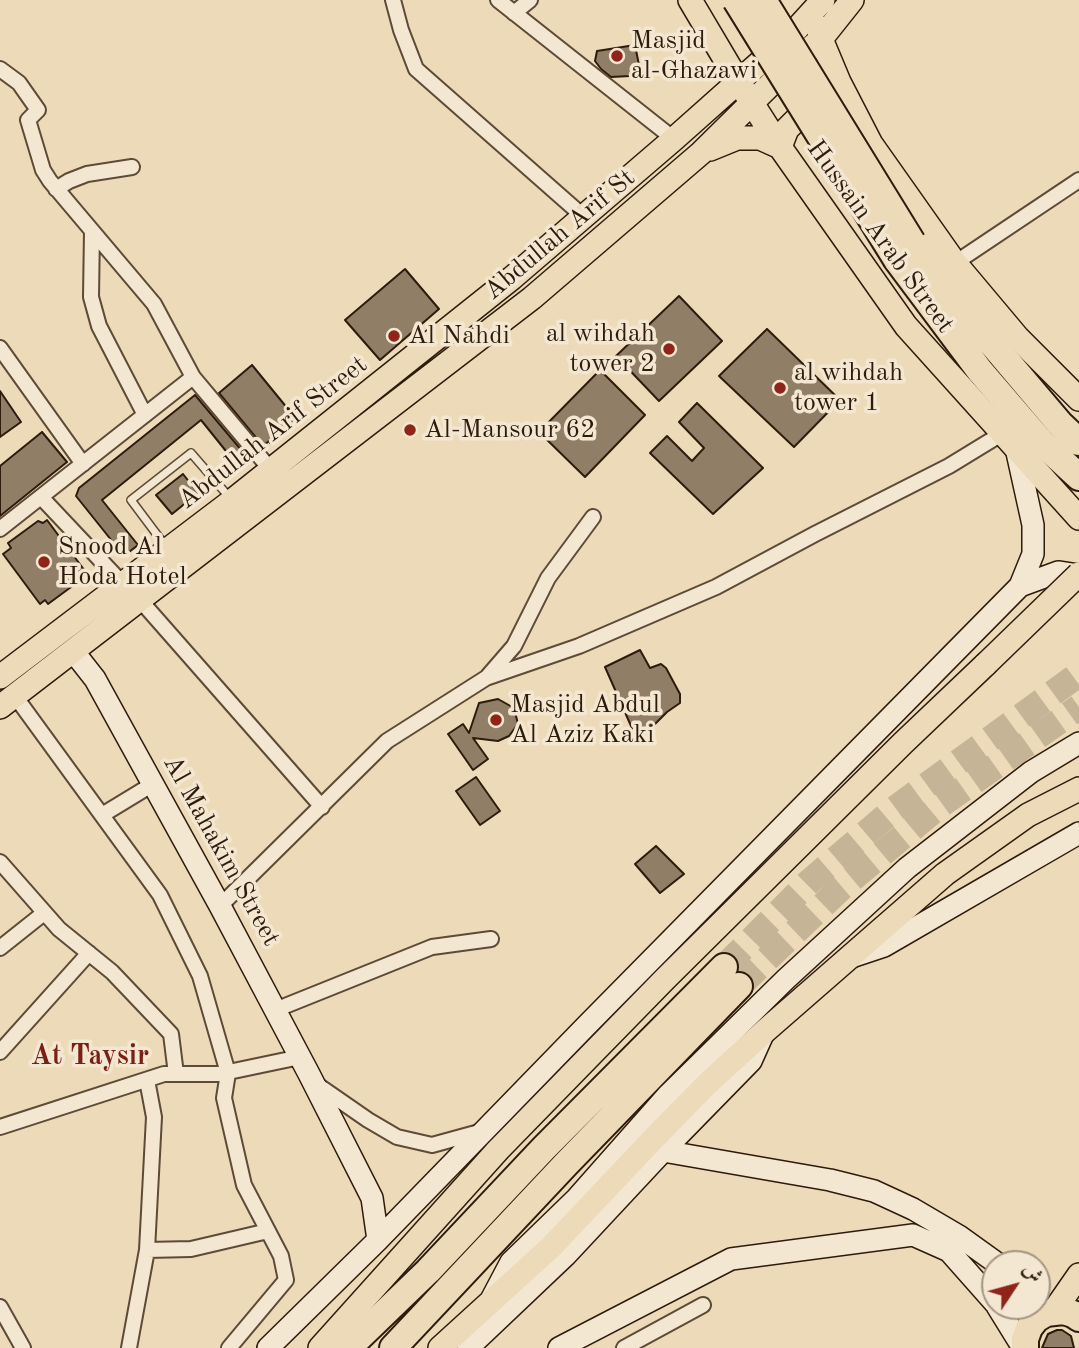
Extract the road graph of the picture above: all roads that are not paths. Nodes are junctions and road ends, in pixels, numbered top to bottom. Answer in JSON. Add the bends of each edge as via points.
{"nodes":[{"id":1,"x":393,"y":0,"type":"edge"},
{"id":2,"x":498,"y":0,"type":"edge"},
{"id":3,"x":530,"y":0,"type":"edge"},
{"id":4,"x":690,"y":0,"type":"edge"},
{"id":5,"x":736,"y":0,"type":"edge"},
{"id":6,"x":763,"y":0,"type":"edge"},
{"id":7,"x":854,"y":0,"type":"edge"},
{"id":8,"x":817,"y":3,"type":"edge"},
{"id":9,"x":514,"y":13,"type":"junction"},
{"id":10,"x":821,"y":39,"type":"junction"},
{"id":11,"x":0,"y":69,"type":"edge"},
{"id":12,"x":738,"y":81,"type":"junction"},
{"id":13,"x":839,"y":82,"type":"junction"},
{"id":14,"x":752,"y":103,"type":"junction"},
{"id":15,"x":674,"y":139,"type":"junction"},
{"id":16,"x":871,"y":144,"type":"junction"},
{"id":17,"x":780,"y":147,"type":"junction"},
{"id":18,"x":701,"y":153,"type":"junction"},
{"id":19,"x":132,"y":167,"type":"dead end"},
{"id":20,"x":1079,"y":180,"type":"edge"},
{"id":21,"x":56,"y":189,"type":"junction"},
{"id":22,"x":584,"y":218,"type":"junction"},
{"id":23,"x":92,"y":232,"type":"junction"},
{"id":24,"x":904,"y":251,"type":"junction"},
{"id":25,"x":955,"y":263,"type":"junction"},
{"id":26,"x":0,"y":348,"type":"edge"},
{"id":27,"x":1041,"y":361,"type":"junction"},
{"id":28,"x":193,"y":377,"type":"junction"},
{"id":29,"x":1079,"y":382,"type":"edge"},
{"id":30,"x":1079,"y":399,"type":"edge"},
{"id":31,"x":145,"y":415,"type":"junction"},
{"id":32,"x":1010,"y":441,"type":"junction"},
{"id":33,"x":1079,"y":442,"type":"edge"},
{"id":34,"x":83,"y":464,"type":"junction"},
{"id":35,"x":271,"y":470,"type":"junction"},
{"id":36,"x":1079,"y":477,"type":"edge"},
{"id":37,"x":41,"y":497,"type":"junction"},
{"id":38,"x":232,"y":501,"type":"junction"},
{"id":39,"x":593,"y":517,"type":"dead end"},
{"id":40,"x":1079,"y":518,"type":"edge"},
{"id":41,"x":0,"y":529,"type":"edge"},
{"id":42,"x":169,"y":550,"type":"junction"},
{"id":43,"x":1079,"y":575,"type":"edge"},
{"id":44,"x":123,"y":584,"type":"junction"},
{"id":45,"x":1020,"y":586,"type":"junction"},
{"id":46,"x":140,"y":600,"type":"junction"},
{"id":47,"x":74,"y":651,"type":"junction"},
{"id":48,"x":3,"y":668,"type":"edge"},
{"id":49,"x":486,"y":678,"type":"junction"},
{"id":50,"x":13,"y":697,"type":"edge"},
{"id":51,"x":1079,"y":743,"type":"edge"},
{"id":52,"x":153,"y":785,"type":"junction"},
{"id":53,"x":1079,"y":789,"type":"edge"},
{"id":54,"x":322,"y":807,"type":"junction"},
{"id":55,"x":102,"y":815,"type":"junction"},
{"id":56,"x":1079,"y":833,"type":"edge"},
{"id":57,"x":0,"y":862,"type":"edge"},
{"id":58,"x":220,"y":906,"type":"junction"},
{"id":59,"x":44,"y":913,"type":"junction"},
{"id":60,"x":491,"y":939,"type":"dead end"},
{"id":61,"x":0,"y":948,"type":"edge"},
{"id":62,"x":89,"y":953,"type":"junction"},
{"id":63,"x":849,"y":958,"type":"junction"},
{"id":64,"x":275,"y":1010,"type":"junction"},
{"id":65,"x":765,"y":1031,"type":"junction"},
{"id":66,"x":0,"y":1052,"type":"edge"},
{"id":67,"x":300,"y":1057,"type":"junction"},
{"id":68,"x":228,"y":1073,"type":"junction"},
{"id":69,"x":176,"y":1074,"type":"junction"},
{"id":70,"x":147,"y":1080,"type":"junction"},
{"id":71,"x":313,"y":1082,"type":"junction"},
{"id":72,"x":0,"y":1127,"type":"edge"},
{"id":73,"x":484,"y":1130,"type":"junction"},
{"id":74,"x":663,"y":1151,"type":"junction"},
{"id":75,"x":268,"y":1231,"type":"junction"},
{"id":76,"x":378,"y":1240,"type":"junction"},
{"id":77,"x":954,"y":1243,"type":"junction"},
{"id":78,"x":147,"y":1250,"type":"junction"},
{"id":79,"x":981,"y":1256,"type":"edge"},
{"id":80,"x":1079,"y":1275,"type":"edge"},
{"id":81,"x":981,"y":1283,"type":"edge"},
{"id":82,"x":1051,"y":1304,"type":"edge"},
{"id":83,"x":703,"y":1305,"type":"dead end"},
{"id":84,"x":488,"y":1306,"type":"junction"},
{"id":85,"x":0,"y":1307,"type":"edge"},
{"id":86,"x":1051,"y":1310,"type":"edge"},
{"id":87,"x":1079,"y":1318,"type":"edge"},
{"id":88,"x":1006,"y":1320,"type":"edge"},
{"id":89,"x":1035,"y":1320,"type":"edge"},
{"id":90,"x":23,"y":1348,"type":"edge"},
{"id":91,"x":129,"y":1348,"type":"edge"},
{"id":92,"x":229,"y":1348,"type":"edge"},
{"id":93,"x":268,"y":1348,"type":"edge"},
{"id":94,"x":320,"y":1348,"type":"edge"},
{"id":95,"x":348,"y":1348,"type":"edge"},
{"id":96,"x":393,"y":1348,"type":"edge"},
{"id":97,"x":440,"y":1348,"type":"edge"},
{"id":98,"x":468,"y":1348,"type":"edge"},
{"id":99,"x":559,"y":1348,"type":"edge"},
{"id":100,"x":624,"y":1348,"type":"edge"},
{"id":101,"x":1024,"y":1348,"type":"edge"}],
"edges":[{"from":1,"to":22,"type":"street","via":[[416,69]]},
{"from":2,"to":9,"type":"street"},
{"from":3,"to":9,"type":"street"},
{"from":4,"to":12,"type":"main road","name":"Hussain Arab Street"},
{"from":5,"to":24,"type":"highway","bridge":true},
{"from":6,"to":24,"type":"highway","bridge":true},
{"from":7,"to":10,"type":"main road"},
{"from":7,"to":13,"type":"main road","via":[[836,54]]},
{"from":8,"to":10,"type":"main road","name":"Hussain Arab Street"},
{"from":8,"to":12,"type":"main road","name":"Abdullah Arif Street","via":[[792,34]]},
{"from":9,"to":15,"type":"street"},
{"from":10,"to":13,"type":"main road","name":"Hussain Arab Street"},
{"from":10,"to":14,"type":"main road","name":"Abdullah Arif St"},
{"from":11,"to":21,"type":"street","via":[[19,83],[38,110],[28,120],[43,170]]},
{"from":12,"to":14,"type":"main road","name":"Hussain Arab Street"},
{"from":12,"to":15,"type":"main road","name":"Abdullah Arif Street"},
{"from":13,"to":16,"type":"main road","name":"Hussain Arab Street"},
{"from":14,"to":17,"type":"main road","name":"Hussain Arab Street"},
{"from":14,"to":18,"type":"main road","name":"Abdullah Arif St"},
{"from":15,"to":22,"type":"main road","name":"Abdullah Arif Street"},
{"from":16,"to":17,"type":"main road","via":[[852,122],[822,106],[802,114]]},
{"from":16,"to":25,"type":"main road","name":"Hussain Arab Street"},
{"from":17,"to":18,"type":"main road","via":[[760,138],[737,138]]},
{"from":17,"to":32,"type":"main road","name":"Hussain Arab Street","via":[[905,326]]},
{"from":18,"to":46,"type":"main road","name":"Abdullah Arif St","via":[[532,298]]},
{"from":19,"to":21,"type":"street","via":[[87,174]]},
{"from":20,"to":25,"type":"street"},
{"from":21,"to":23,"type":"street"},
{"from":22,"to":35,"type":"main road","name":"Abdullah Arif Street"},
{"from":23,"to":28,"type":"street","via":[[154,304]]},
{"from":23,"to":31,"type":"street","via":[[91,298],[99,326]]},
{"from":24,"to":33,"type":"highway","via":[[940,282]]},
{"from":24,"to":36,"type":"highway","via":[[980,371],[1041,442]]},
{"from":25,"to":27,"type":"main road","name":"Hussain Arab Street"},
{"from":26,"to":34,"type":"street"},
{"from":27,"to":29,"type":"main road"},
{"from":27,"to":30,"type":"main road","name":"Hussain Arab Street"},
{"from":28,"to":31,"type":"street"},
{"from":28,"to":35,"type":"street"},
{"from":31,"to":34,"type":"street"},
{"from":32,"to":40,"type":"main road","name":"Hussain Arab Street"},
{"from":32,"to":45,"type":"street","via":[[1033,525],[1033,554]]},
{"from":32,"to":49,"type":"street","via":[[949,466],[716,587],[579,646]]},
{"from":34,"to":37,"type":"street"},
{"from":35,"to":38,"type":"main road","name":"Abdullah Arif Street"},
{"from":37,"to":41,"type":"street"},
{"from":37,"to":44,"type":"street"},
{"from":38,"to":42,"type":"main road","name":"Abdullah Arif Street"},
{"from":38,"to":42,"type":"lane","via":[[191,453],[131,500]]},
{"from":39,"to":49,"type":"street","via":[[548,578],[514,646]]},
{"from":42,"to":44,"type":"main road","name":"Abdullah Arif Street"},
{"from":43,"to":45,"type":"street","via":[[1058,572]]},
{"from":43,"to":94,"type":"main road","bridge":true,"via":[[675,969],[498,1150]]},
{"from":44,"to":48,"type":"main road","name":"Abdullah Arif Street"},
{"from":45,"to":73,"type":"street"},
{"from":46,"to":47,"type":"main road","name":"Abdullah Arif St"},
{"from":46,"to":54,"type":"street"},
{"from":47,"to":50,"type":"main road","name":"Abdullah Arif St"},
{"from":47,"to":52,"type":"street","name":"Al Mahakim Street","via":[[95,679]]},
{"from":48,"to":50,"type":"main road"},
{"from":49,"to":54,"type":"street","via":[[387,741]]},
{"from":50,"to":55,"type":"street"},
{"from":51,"to":84,"type":"street","via":[[1031,772],[907,868],[786,979],[668,1095],[577,1198],[511,1262]]},
{"from":52,"to":55,"type":"street"},
{"from":52,"to":58,"type":"street","name":"Al Mahakim Street"},
{"from":53,"to":63,"type":"main road","via":[[1028,815],[945,874]]},
{"from":54,"to":58,"type":"street"},
{"from":55,"to":68,"type":"street","via":[[160,895],[195,965]]},
{"from":56,"to":63,"type":"street","via":[[884,946]]},
{"from":57,"to":59,"type":"street"},
{"from":58,"to":64,"type":"street","name":"Al Mahakim Street"},
{"from":59,"to":61,"type":"street"},
{"from":59,"to":62,"type":"street"},
{"from":60,"to":64,"type":"street","via":[[432,947]]},
{"from":62,"to":66,"type":"street"},
{"from":62,"to":69,"type":"street","via":[[171,1034]]},
{"from":63,"to":65,"type":"main road"},
{"from":64,"to":67,"type":"street","name":"Al Mahakim Street"},
{"from":65,"to":74,"type":"street","via":[[751,1061]]},
{"from":65,"to":84,"type":"main road"},
{"from":67,"to":68,"type":"street"},
{"from":67,"to":71,"type":"street","name":"Al Mahakim Street"},
{"from":68,"to":69,"type":"street"},
{"from":68,"to":75,"type":"street","via":[[224,1098],[244,1185]]},
{"from":69,"to":70,"type":"street"},
{"from":70,"to":72,"type":"street"},
{"from":70,"to":78,"type":"street","via":[[154,1117]]},
{"from":71,"to":73,"type":"street","via":[[397,1137],[432,1145]]},
{"from":71,"to":76,"type":"street","name":"Al Mahakim Street","via":[[372,1198]]},
{"from":73,"to":76,"type":"street"},
{"from":74,"to":77,"type":"street","via":[[874,1191],[913,1209]]},
{"from":74,"to":98,"type":"street","via":[[565,1255]]},
{"from":75,"to":78,"type":"street","via":[[191,1249]]},
{"from":75,"to":92,"type":"street","via":[[281,1256],[286,1280]]},
{"from":76,"to":93,"type":"street"},
{"from":77,"to":79,"type":"street"},
{"from":77,"to":81,"type":"street"},
{"from":77,"to":99,"type":"street","via":[[913,1235],[731,1259]]},
{"from":78,"to":91,"type":"street"},
{"from":80,"to":82,"type":"main road"},
{"from":83,"to":100,"type":"street"},
{"from":84,"to":97,"type":"main road"},
{"from":85,"to":90,"type":"street"},
{"from":86,"to":87,"type":"highway"},
{"from":88,"to":101,"type":"street"},
{"from":89,"to":101,"type":"highway","via":[[1028,1328]]},
{"from":95,"to":96,"type":"highway","via":[[544,1148],[732,976],[558,1173]]}]}
